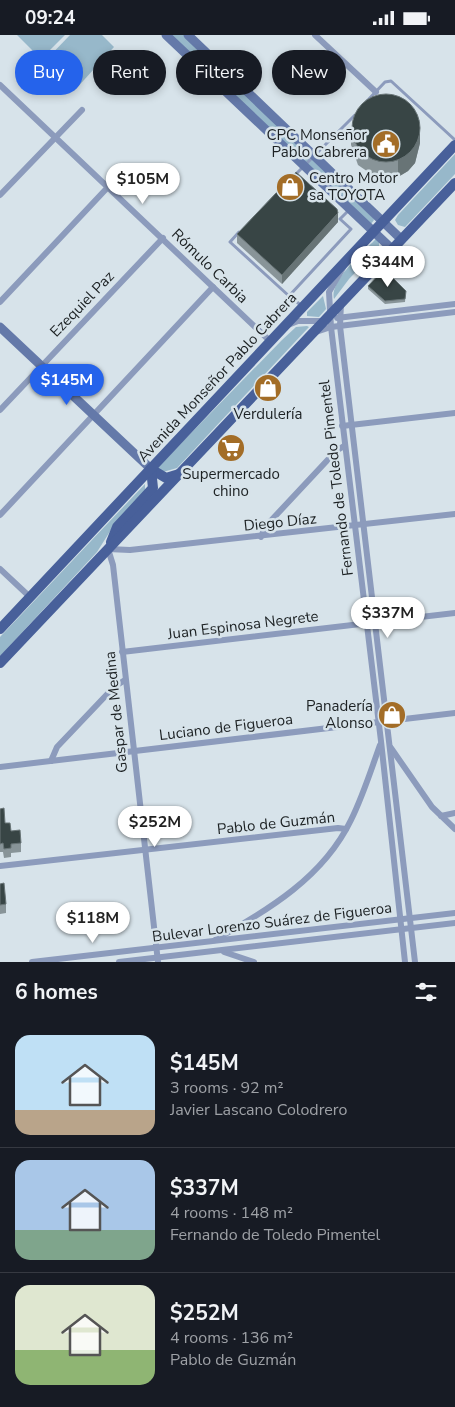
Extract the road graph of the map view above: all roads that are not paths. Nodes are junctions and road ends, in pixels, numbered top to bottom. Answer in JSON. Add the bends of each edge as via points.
{"nodes":[{"id":1,"x":166,"y":35,"type":"edge"},
{"id":2,"x":315,"y":35,"type":"edge"},
{"id":3,"x":193,"y":36,"type":"edge"},
{"id":4,"x":0,"y":86,"type":"edge"},
{"id":5,"x":376,"y":92,"type":"junction"},
{"id":6,"x":363,"y":106,"type":"edge"},
{"id":7,"x":82,"y":110,"type":"dead end"},
{"id":8,"x":356,"y":113,"type":"edge"},
{"id":9,"x":55,"y":137,"type":"junction"},
{"id":10,"x":455,"y":139,"type":"edge"},
{"id":11,"x":455,"y":145,"type":"edge"},
{"id":12,"x":316,"y":157,"type":"junction"},
{"id":13,"x":304,"y":166,"type":"junction"},
{"id":14,"x":291,"y":180,"type":"edge"},
{"id":15,"x":455,"y":183,"type":"edge"},
{"id":16,"x":108,"y":187,"type":"junction"},
{"id":17,"x":0,"y":195,"type":"edge"},
{"id":18,"x":350,"y":209,"type":"junction"},
{"id":19,"x":383,"y":221,"type":"junction"},
{"id":20,"x":244,"y":228,"type":"edge"},
{"id":21,"x":374,"y":232,"type":"junction"},
{"id":22,"x":163,"y":239,"type":"junction"},
{"id":23,"x":401,"y":239,"type":"junction"},
{"id":24,"x":392,"y":249,"type":"junction"},
{"id":25,"x":345,"y":263,"type":"junction"},
{"id":26,"x":213,"y":287,"type":"junction"},
{"id":27,"x":288,"y":296,"type":"junction"},
{"id":28,"x":0,"y":302,"type":"edge"},
{"id":29,"x":455,"y":304,"type":"edge"},
{"id":30,"x":303,"y":307,"type":"junction"},
{"id":31,"x":455,"y":312,"type":"edge"},
{"id":32,"x":331,"y":319,"type":"junction"},
{"id":33,"x":340,"y":326,"type":"junction"},
{"id":34,"x":0,"y":327,"type":"edge"},
{"id":35,"x":284,"y":328,"type":"junction"},
{"id":36,"x":271,"y":342,"type":"junction"},
{"id":37,"x":41,"y":366,"type":"junction"},
{"id":38,"x":0,"y":410,"type":"edge"},
{"id":39,"x":455,"y":413,"type":"edge"},
{"id":40,"x":95,"y":415,"type":"junction"},
{"id":41,"x":352,"y":425,"type":"junction"},
{"id":42,"x":342,"y":426,"type":"junction"},
{"id":43,"x":344,"y":446,"type":"junction"},
{"id":44,"x":151,"y":469,"type":"junction"},
{"id":45,"x":180,"y":473,"type":"junction"},
{"id":46,"x":455,"y":514,"type":"edge"},
{"id":47,"x":0,"y":515,"type":"edge"},
{"id":48,"x":363,"y":525,"type":"junction"},
{"id":49,"x":354,"y":527,"type":"junction"},
{"id":50,"x":261,"y":537,"type":"junction"},
{"id":51,"x":108,"y":549,"type":"junction"},
{"id":52,"x":0,"y":569,"type":"edge"},
{"id":53,"x":30,"y":597,"type":"junction"},
{"id":54,"x":455,"y":613,"type":"edge"},
{"id":55,"x":376,"y":622,"type":"junction"},
{"id":56,"x":366,"y":623,"type":"junction"},
{"id":57,"x":0,"y":629,"type":"edge"},
{"id":58,"x":122,"y":651,"type":"junction"},
{"id":59,"x":0,"y":663,"type":"edge"},
{"id":60,"x":125,"y":680,"type":"junction"},
{"id":61,"x":455,"y":713,"type":"edge"},
{"id":62,"x":387,"y":721,"type":"junction"},
{"id":63,"x":378,"y":722,"type":"junction"},
{"id":64,"x":381,"y":741,"type":"junction"},
{"id":65,"x":390,"y":747,"type":"junction"},
{"id":66,"x":133,"y":751,"type":"junction"},
{"id":67,"x":51,"y":761,"type":"junction"},
{"id":68,"x":0,"y":767,"type":"edge"},
{"id":69,"x":455,"y":813,"type":"edge"},
{"id":70,"x":441,"y":815,"type":"junction"},
{"id":71,"x":346,"y":829,"type":"junction"},
{"id":72,"x":455,"y":829,"type":"edge"},
{"id":73,"x":144,"y":849,"type":"junction"},
{"id":74,"x":0,"y":867,"type":"edge"},
{"id":75,"x":455,"y":913,"type":"edge"},
{"id":76,"x":410,"y":918,"type":"junction"},
{"id":77,"x":400,"y":919,"type":"junction"},
{"id":78,"x":455,"y":923,"type":"edge"},
{"id":79,"x":411,"y":927,"type":"junction"},
{"id":80,"x":401,"y":929,"type":"junction"},
{"id":81,"x":213,"y":942,"type":"junction"},
{"id":82,"x":157,"y":948,"type":"junction"},
{"id":83,"x":220,"y":951,"type":"junction"},
{"id":84,"x":158,"y":960,"type":"edge"},
{"id":85,"x":32,"y":962,"type":"edge"},
{"id":86,"x":119,"y":962,"type":"edge"},
{"id":87,"x":254,"y":962,"type":"edge"},
{"id":88,"x":405,"y":962,"type":"edge"},
{"id":89,"x":415,"y":962,"type":"edge"}],
"edges":[{"from":1,"to":13,"type":"main road"},
{"from":2,"to":5,"type":"street"},
{"from":3,"to":12,"type":"main road"},
{"from":4,"to":9,"type":"street","name":"Rómulo Carbia"},
{"from":5,"to":6,"type":"lane"},
{"from":5,"to":10,"type":"lane","via":[[385,82],[391,81]]},
{"from":7,"to":9,"type":"street"},
{"from":8,"to":12,"type":"lane"},
{"from":9,"to":16,"type":"street","name":"Rómulo Carbia"},
{"from":9,"to":17,"type":"street"},
{"from":11,"to":19,"type":"main road","name":"Avenida Monseñor Pablo Cabrera"},
{"from":12,"to":13,"type":"lane"},
{"from":12,"to":19,"type":"main road"},
{"from":13,"to":14,"type":"lane"},
{"from":13,"to":18,"type":"main road"},
{"from":15,"to":23,"type":"main road"},
{"from":16,"to":22,"type":"street","name":"Rómulo Carbia"},
{"from":16,"to":28,"type":"street"},
{"from":18,"to":21,"type":"main road"},
{"from":18,"to":27,"type":"lane","via":[[340,219],[351,229]]},
{"from":19,"to":21,"type":"main road","name":"Avenida Monseñor Pablo Cabrera"},
{"from":19,"to":23,"type":"main road"},
{"from":20,"to":27,"type":"lane","via":[[230,242]]},
{"from":21,"to":24,"type":"main road"},
{"from":21,"to":25,"type":"main road","name":"Avenida Monseñor Pablo Cabrera"},
{"from":22,"to":26,"type":"street","name":"Rómulo Carbia"},
{"from":22,"to":37,"type":"street","name":"Ezequiel Paz"},
{"from":23,"to":24,"type":"main road"},
{"from":24,"to":32,"type":"main road","via":[[341,301]]},
{"from":25,"to":30,"type":"main road","name":"Avenida Monseñor Pablo Cabrera"},
{"from":25,"to":32,"type":"street","name":"Fernando de Toledo Pimentel","via":[[330,292]]},
{"from":26,"to":36,"type":"street","name":"Rómulo Carbia"},
{"from":26,"to":40,"type":"street"},
{"from":27,"to":30,"type":"lane"},
{"from":29,"to":32,"type":"street"},
{"from":30,"to":35,"type":"main road","name":"Avenida Monseñor Pablo Cabrera"},
{"from":31,"to":33,"type":"street"},
{"from":32,"to":33,"type":"street","name":"Fernando de Toledo Pimentel"},
{"from":32,"to":35,"type":"street","via":[[298,321]]},
{"from":32,"to":42,"type":"street","name":"Fernando de Toledo Pimentel"},
{"from":32,"to":45,"type":"main road","via":[[311,334]]},
{"from":33,"to":41,"type":"street","name":"Fernando de Toledo Pimentel"},
{"from":34,"to":37,"type":"main road"},
{"from":35,"to":36,"type":"main road","name":"Avenida Monseñor Pablo Cabrera"},
{"from":36,"to":44,"type":"main road","name":"Avenida Monseñor Pablo Cabrera"},
{"from":37,"to":38,"type":"street","name":"Ezequiel Paz"},
{"from":37,"to":40,"type":"main road"},
{"from":39,"to":41,"type":"street"},
{"from":40,"to":44,"type":"main road"},
{"from":40,"to":47,"type":"street"},
{"from":41,"to":42,"type":"street"},
{"from":41,"to":48,"type":"street","name":"Fernando de Toledo Pimentel"},
{"from":42,"to":43,"type":"street","name":"Fernando de Toledo Pimentel"},
{"from":43,"to":49,"type":"street","name":"Fernando de Toledo Pimentel"},
{"from":43,"to":50,"type":"street","via":[[265,527]]},
{"from":44,"to":45,"type":"main road","via":[[166,478]]},
{"from":44,"to":51,"type":"main road","via":[[153,488],[117,527]]},
{"from":44,"to":53,"type":"main road","name":"Avenida Monseñor Pablo Cabrera"},
{"from":45,"to":51,"type":"main road"},
{"from":46,"to":48,"type":"street","name":"Diego Díaz"},
{"from":48,"to":49,"type":"street","name":"Diego Díaz"},
{"from":48,"to":55,"type":"street","name":"Fernando de Toledo Pimentel"},
{"from":49,"to":50,"type":"street","name":"Diego Díaz"},
{"from":49,"to":56,"type":"street","name":"Fernando de Toledo Pimentel"},
{"from":50,"to":51,"type":"street","name":"Diego Díaz","via":[[130,550]]},
{"from":51,"to":58,"type":"street","name":"Gaspar de Medina","via":[[113,565]]},
{"from":51,"to":59,"type":"main road"},
{"from":52,"to":53,"type":"street"},
{"from":53,"to":57,"type":"main road","name":"Avenida Monseñor Pablo Cabrera"},
{"from":54,"to":55,"type":"street","name":"Juan Espinosa Negrete"},
{"from":55,"to":56,"type":"street","name":"Juan Espinosa Negrete"},
{"from":55,"to":62,"type":"street","name":"Fernando de Toledo Pimentel"},
{"from":56,"to":58,"type":"street","name":"Juan Espinosa Negrete"},
{"from":56,"to":63,"type":"street","name":"Fernando de Toledo Pimentel"},
{"from":58,"to":60,"type":"street","name":"Gaspar de Medina"},
{"from":60,"to":66,"type":"street","name":"Gaspar de Medina"},
{"from":60,"to":67,"type":"street","via":[[114,687],[57,747]]},
{"from":61,"to":62,"type":"street","name":"Luciano de Figueroa"},
{"from":62,"to":63,"type":"street","name":"Luciano de Figueroa"},
{"from":62,"to":65,"type":"street","name":"Fernando de Toledo Pimentel"},
{"from":63,"to":64,"type":"street","name":"Fernando de Toledo Pimentel"},
{"from":63,"to":66,"type":"street","name":"Luciano de Figueroa"},
{"from":64,"to":71,"type":"street"},
{"from":64,"to":77,"type":"street","name":"Fernando de Toledo Pimentel"},
{"from":65,"to":70,"type":"street"},
{"from":65,"to":76,"type":"street","name":"Fernando de Toledo Pimentel"},
{"from":66,"to":67,"type":"street","name":"Luciano de Figueroa"},
{"from":66,"to":73,"type":"street","name":"Gaspar de Medina"},
{"from":67,"to":68,"type":"street","name":"Luciano de Figueroa"},
{"from":69,"to":70,"type":"street"},
{"from":70,"to":72,"type":"street"},
{"from":71,"to":73,"type":"street","name":"Pablo de Guzmán"},
{"from":71,"to":81,"type":"street","via":[[321,864],[297,888]]},
{"from":73,"to":74,"type":"street","name":"Pablo de Guzmán"},
{"from":73,"to":82,"type":"street","name":"Gaspar de Medina"},
{"from":75,"to":76,"type":"street","name":"Bulevar Lorenzo Suárez de Figueroa"},
{"from":76,"to":77,"type":"street","name":"Bulevar Lorenzo Suárez de Figueroa"},
{"from":76,"to":79,"type":"street","name":"Fernando de Toledo Pimentel"},
{"from":77,"to":80,"type":"street","name":"Fernando de Toledo Pimentel"},
{"from":77,"to":81,"type":"street","name":"Bulevar Lorenzo Suárez de Figueroa"},
{"from":78,"to":79,"type":"street","name":"Bulevar Lorenzo Suárez de Figueroa"},
{"from":79,"to":80,"type":"street","name":"Bulevar Lorenzo Suárez de Figueroa"},
{"from":79,"to":89,"type":"street","name":"Fernando de Toledo Pimentel"},
{"from":80,"to":83,"type":"street","name":"Bulevar Lorenzo Suárez de Figueroa"},
{"from":80,"to":88,"type":"street","name":"Fernando de Toledo Pimentel"},
{"from":81,"to":82,"type":"street","name":"Bulevar Lorenzo Suárez de Figueroa"},
{"from":82,"to":84,"type":"street","name":"Gaspar de Medina"},
{"from":82,"to":85,"type":"street","name":"Bulevar Lorenzo Suárez de Figueroa"},
{"from":83,"to":84,"type":"street","name":"Bulevar Lorenzo Suárez de Figueroa"},
{"from":83,"to":87,"type":"street"},
{"from":84,"to":86,"type":"street","name":"Bulevar Lorenzo Suárez de Figueroa"}]}
